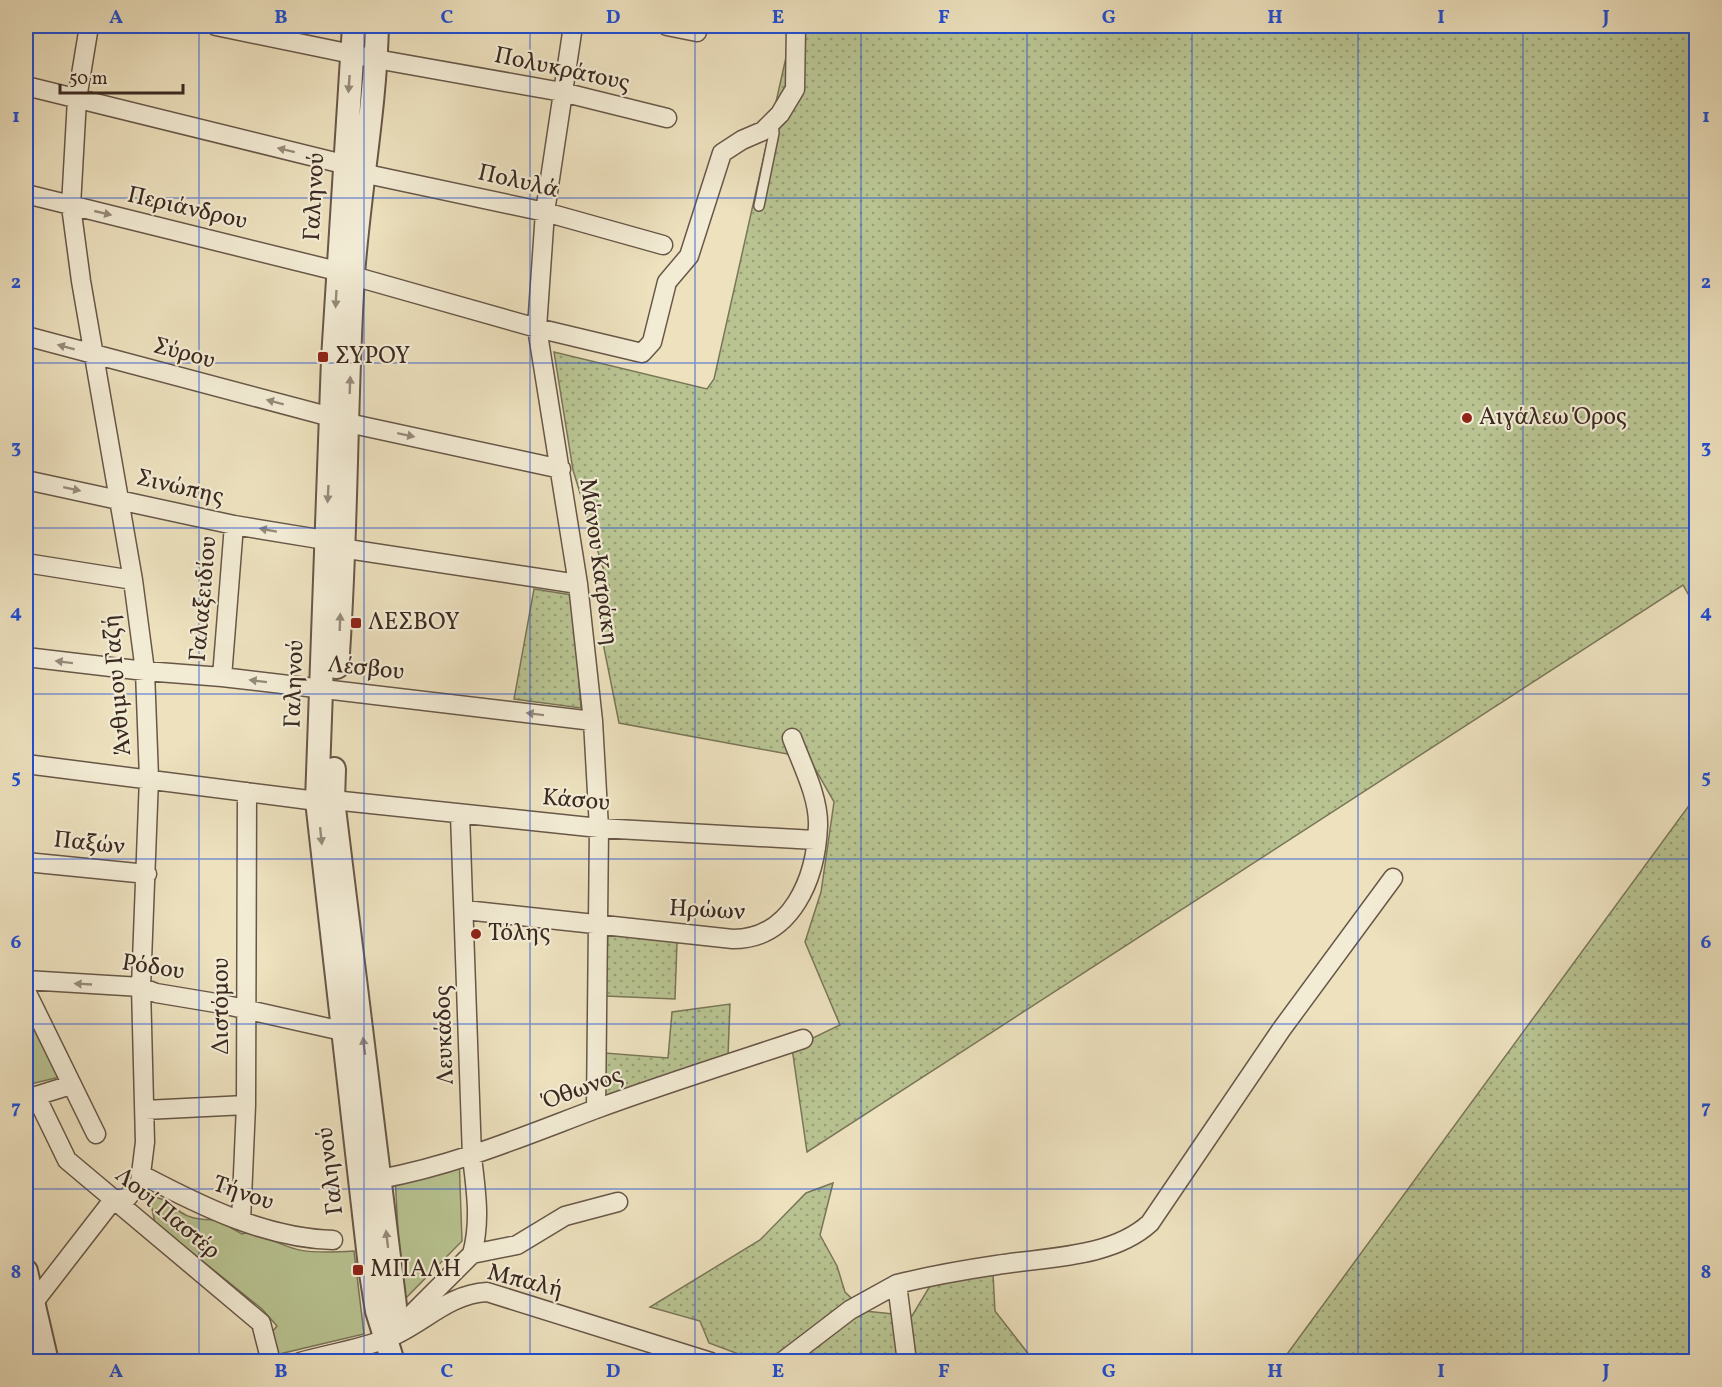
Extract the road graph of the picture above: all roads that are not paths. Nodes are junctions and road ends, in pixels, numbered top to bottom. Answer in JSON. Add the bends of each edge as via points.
{"nodes":[{"id":1,"x":89,"y":26,"type":"edge"},
{"id":2,"x":216,"y":26,"type":"edge"},
{"id":3,"x":354,"y":26,"type":"edge"},
{"id":4,"x":377,"y":26,"type":"edge"},
{"id":5,"x":573,"y":26,"type":"edge"},
{"id":6,"x":667,"y":26,"type":"edge"},
{"id":7,"x":796,"y":26,"type":"edge"},
{"id":8,"x":696,"y":32,"type":"dead end"},
{"id":9,"x":352,"y":53,"type":"junction"},
{"id":10,"x":376,"y":59,"type":"junction"},
{"id":11,"x":26,"y":86,"type":"edge"},
{"id":12,"x":562,"y":92,"type":"junction"},
{"id":13,"x":77,"y":99,"type":"junction"},
{"id":14,"x":667,"y":118,"type":"dead end"},
{"id":15,"x":773,"y":121,"type":"junction"},
{"id":16,"x":352,"y":168,"type":"junction"},
{"id":17,"x":26,"y":194,"type":"edge"},
{"id":18,"x":71,"y":206,"type":"junction"},
{"id":19,"x":759,"y":206,"type":"dead end"},
{"id":20,"x":545,"y":212,"type":"junction"},
{"id":21,"x":663,"y":245,"type":"dead end"},
{"id":22,"x":345,"y":273,"type":"junction"},
{"id":23,"x":537,"y":328,"type":"junction"},
{"id":24,"x":26,"y":336,"type":"edge"},
{"id":25,"x":95,"y":356,"type":"junction"},
{"id":26,"x":340,"y":420,"type":"junction"},
{"id":27,"x":561,"y":469,"type":"junction"},
{"id":28,"x":26,"y":480,"type":"edge"},
{"id":29,"x":119,"y":499,"type":"junction"},
{"id":30,"x":234,"y":525,"type":"junction"},
{"id":31,"x":333,"y":544,"type":"junction"},
{"id":32,"x":26,"y":562,"type":"edge"},
{"id":33,"x":133,"y":580,"type":"junction"},
{"id":34,"x":578,"y":584,"type":"junction"},
{"id":35,"x":26,"y":657,"type":"edge"},
{"id":36,"x":145,"y":671,"type":"junction"},
{"id":37,"x":222,"y":677,"type":"junction"},
{"id":38,"x":329,"y":689,"type":"junction"},
{"id":39,"x":593,"y":721,"type":"junction"},
{"id":40,"x":792,"y":738,"type":"dead end"},
{"id":41,"x":26,"y":764,"type":"edge"},
{"id":42,"x":149,"y":778,"type":"junction"},
{"id":43,"x":247,"y":792,"type":"junction"},
{"id":44,"x":325,"y":800,"type":"junction"},
{"id":45,"x":460,"y":814,"type":"junction"},
{"id":46,"x":599,"y":828,"type":"junction"},
{"id":47,"x":815,"y":840,"type":"junction"},
{"id":48,"x":26,"y":862,"type":"edge"},
{"id":49,"x":147,"y":874,"type":"junction"},
{"id":50,"x":1393,"y":878,"type":"dead end"},
{"id":51,"x":465,"y":910,"type":"junction"},
{"id":52,"x":597,"y":926,"type":"junction"},
{"id":53,"x":26,"y":980,"type":"edge"},
{"id":54,"x":141,"y":987,"type":"junction"},
{"id":55,"x":26,"y":991,"type":"edge"},
{"id":56,"x":246,"y":1009,"type":"junction"},
{"id":57,"x":342,"y":1031,"type":"junction"},
{"id":58,"x":803,"y":1039,"type":"dead end"},
{"id":59,"x":71,"y":1085,"type":"junction"},
{"id":60,"x":31,"y":1098,"type":"edge"},
{"id":61,"x":246,"y":1105,"type":"junction"},
{"id":62,"x":596,"y":1109,"type":"junction"},
{"id":63,"x":145,"y":1110,"type":"junction"},
{"id":64,"x":96,"y":1134,"type":"dead end"},
{"id":65,"x":472,"y":1157,"type":"junction"},
{"id":66,"x":142,"y":1175,"type":"junction"},
{"id":67,"x":380,"y":1179,"type":"junction"},
{"id":68,"x":113,"y":1200,"type":"junction"},
{"id":69,"x":618,"y":1202,"type":"dead end"},
{"id":70,"x":242,"y":1221,"type":"junction"},
{"id":71,"x":333,"y":1240,"type":"dead end"},
{"id":72,"x":472,"y":1254,"type":"junction"},
{"id":73,"x":26,"y":1271,"type":"edge"},
{"id":74,"x":897,"y":1284,"type":"junction"},
{"id":75,"x":34,"y":1302,"type":"junction"},
{"id":76,"x":33,"y":1335,"type":"edge"},
{"id":77,"x":388,"y":1339,"type":"junction"},
{"id":78,"x":47,"y":1362,"type":"edge"},
{"id":79,"x":271,"y":1362,"type":"edge"},
{"id":80,"x":300,"y":1362,"type":"edge"},
{"id":81,"x":393,"y":1362,"type":"edge"},
{"id":82,"x":711,"y":1362,"type":"edge"},
{"id":83,"x":782,"y":1362,"type":"edge"},
{"id":84,"x":907,"y":1362,"type":"edge"}],
"edges":[{"from":1,"to":13,"type":"street","name":"Άνθιμου Γαζή"},
{"from":2,"to":9,"type":"street"},
{"from":3,"to":9,"type":"street","name":"Γαληνού"},
{"from":4,"to":10,"type":"street","name":"Γαληνού"},
{"from":5,"to":12,"type":"street","name":"Μάνου Κατράκη"},
{"from":6,"to":8,"type":"street"},
{"from":7,"to":15,"type":"street","via":[[795,89]]},
{"from":9,"to":10,"type":"street","name":"Πολυκράτους"},
{"from":9,"to":16,"type":"street","name":"Γαληνού","one_way":true},
{"from":10,"to":12,"type":"street","name":"Πολυκράτους"},
{"from":10,"to":16,"type":"street","name":"Γαληνού"},
{"from":11,"to":13,"type":"street","name":"Πολυλά"},
{"from":12,"to":14,"type":"street","name":"Πολυκράτους"},
{"from":12,"to":20,"type":"street","name":"Μάνου Κατράκη"},
{"from":16,"to":13,"type":"street","name":"Πολυλά","one_way":true},
{"from":13,"to":18,"type":"street","name":"Άνθιμου Γαζή"},
{"from":15,"to":19,"type":"lane"},
{"from":15,"to":23,"type":"street","name":"Περιάνδρου","via":[[763,131],[722,153],[689,256],[667,282],[649,348],[642,353],[626,351]]},
{"from":16,"to":20,"type":"street","name":"Πολυλά"},
{"from":16,"to":22,"type":"street","name":"Γαληνού"},
{"from":17,"to":18,"type":"street","name":"Περιάνδρου"},
{"from":18,"to":22,"type":"street","name":"Περιάνδρου","one_way":true},
{"from":18,"to":25,"type":"street","name":"Άνθιμου Γαζή"},
{"from":20,"to":21,"type":"street","name":"Πολυλά"},
{"from":20,"to":23,"type":"street","name":"Μάνου Κατράκη"},
{"from":22,"to":23,"type":"street","name":"Περιάνδρου"},
{"from":22,"to":26,"type":"street","name":"Γαληνού"},
{"from":23,"to":27,"type":"street","name":"Μάνου Κατράκη"},
{"from":25,"to":24,"type":"street","name":"Σύρου","one_way":true},
{"from":26,"to":25,"type":"street","name":"Σύρου","one_way":true},
{"from":25,"to":29,"type":"street","name":"Άνθιμου Γαζή"},
{"from":26,"to":27,"type":"street","name":"Σύρου","one_way":true},
{"from":26,"to":31,"type":"street","name":"Γαληνού"},
{"from":27,"to":34,"type":"street","name":"Μάνου Κατράκη"},
{"from":28,"to":29,"type":"street","name":"Σινώπης","one_way":true},
{"from":29,"to":30,"type":"street","name":"Σινώπης"},
{"from":29,"to":33,"type":"street","name":"Άνθιμου Γαζή"},
{"from":31,"to":30,"type":"street","name":"Σινώπης","one_way":true},
{"from":30,"to":37,"type":"street","name":"Γαλαξειδίου"},
{"from":31,"to":34,"type":"street","name":"Σινώπης"},
{"from":31,"to":38,"type":"street","name":"Γαληνού","via":[[341,621]]},
{"from":32,"to":33,"type":"street"},
{"from":33,"to":36,"type":"street","name":"Άνθιμου Γαζή"},
{"from":34,"to":39,"type":"street","name":"Μάνου Κατράκη"},
{"from":36,"to":35,"type":"street","name":"Λέσβου","one_way":true},
{"from":36,"to":37,"type":"street","name":"Λέσβου"},
{"from":36,"to":42,"type":"street","name":"Άνθιμου Γαζή"},
{"from":38,"to":37,"type":"street","name":"Λέσβου","one_way":true},
{"from":39,"to":38,"type":"street","name":"Λέσβου","one_way":true},
{"from":38,"to":44,"type":"street","name":"Γαληνού"},
{"from":39,"to":46,"type":"street","name":"Μάνου Κατράκη"},
{"from":40,"to":47,"type":"street","name":"Ηρώων","via":[[816,809]]},
{"from":41,"to":42,"type":"street","name":"Κάσου"},
{"from":42,"to":43,"type":"street","name":"Κάσου"},
{"from":42,"to":49,"type":"street","name":"Άνθιμου Γαζή"},
{"from":43,"to":44,"type":"street","name":"Κάσου"},
{"from":43,"to":56,"type":"street","name":"Διστόμου"},
{"from":44,"to":45,"type":"street","name":"Κάσου"},
{"from":44,"to":57,"type":"street","name":"Γαληνού","one_way":true},
{"from":67,"to":44,"type":"street","name":"Γαληνού","one_way":true},
{"from":45,"to":46,"type":"street","name":"Κάσου"},
{"from":45,"to":51,"type":"street","name":"Λευκάδος"},
{"from":46,"to":47,"type":"street","name":"Κάσου"},
{"from":46,"to":52,"type":"street","name":"Μάνου Κατράκη"},
{"from":47,"to":52,"type":"street","name":"Ηρώων","via":[[802,894],[795,906],[764,935],[733,939]]},
{"from":48,"to":49,"type":"street","name":"Παξών"},
{"from":49,"to":54,"type":"street","name":"Άνθιμου Γαζή"},
{"from":50,"to":74,"type":"street","via":[[1281,1030],[1142,1231],[1092,1250],[948,1272]]},
{"from":51,"to":52,"type":"street","name":"Ηρώων"},
{"from":51,"to":65,"type":"street","name":"Λευκάδος"},
{"from":52,"to":62,"type":"street","name":"Μάνου Κατράκη"},
{"from":54,"to":53,"type":"street","name":"Ρόδου","one_way":true},
{"from":54,"to":56,"type":"street","name":"Ρόδου"},
{"from":54,"to":63,"type":"street","name":"Άνθιμου Γαζή"},
{"from":55,"to":59,"type":"street"},
{"from":56,"to":57,"type":"street","name":"Ρόδου"},
{"from":56,"to":61,"type":"street","name":"Διστόμου"},
{"from":57,"to":77,"type":"street","name":"Γαληνού","via":[[370,1267],[377,1311]]},
{"from":58,"to":62,"type":"street","name":"Όθωνος"},
{"from":59,"to":60,"type":"street"},
{"from":59,"to":64,"type":"street"},
{"from":60,"to":68,"type":"street","name":"Λουί Παστέρ","via":[[67,1160]]},
{"from":61,"to":63,"type":"street"},
{"from":61,"to":70,"type":"street","name":"Διστόμου"},
{"from":62,"to":65,"type":"street","name":"Όθωνος"},
{"from":63,"to":66,"type":"street","name":"Άνθιμου Γαζή"},
{"from":65,"to":67,"type":"street","name":"Όθωνος"},
{"from":65,"to":72,"type":"street","name":"Λευκάδος","via":[[478,1231]]},
{"from":66,"to":68,"type":"street","name":"Άνθιμου Γαζή","via":[[127,1198]]},
{"from":66,"to":70,"type":"street","name":"Τήνου","via":[[220,1215]]},
{"from":77,"to":67,"type":"street","name":"Γαληνού","one_way":true,"via":[[395,1306]]},
{"from":68,"to":75,"type":"street","name":"Άνθιμου Γαζή"},
{"from":68,"to":79,"type":"street","name":"Λουί Παστέρ","via":[[261,1323]]},
{"from":69,"to":72,"type":"street","via":[[565,1216],[517,1245]]},
{"from":70,"to":71,"type":"street","name":"Τήνου","via":[[310,1240]]},
{"from":72,"to":77,"type":"street"},
{"from":73,"to":75,"type":"street"},
{"from":74,"to":83,"type":"street","via":[[850,1310]]},
{"from":74,"to":84,"type":"street"},
{"from":75,"to":76,"type":"street"},
{"from":76,"to":78,"type":"street"},
{"from":77,"to":80,"type":"street","name":"Μπαλή"},
{"from":77,"to":81,"type":"street","name":"Γαληνού"},
{"from":77,"to":82,"type":"street","name":"Μπαλή","via":[[459,1298],[486,1292]]}]}
